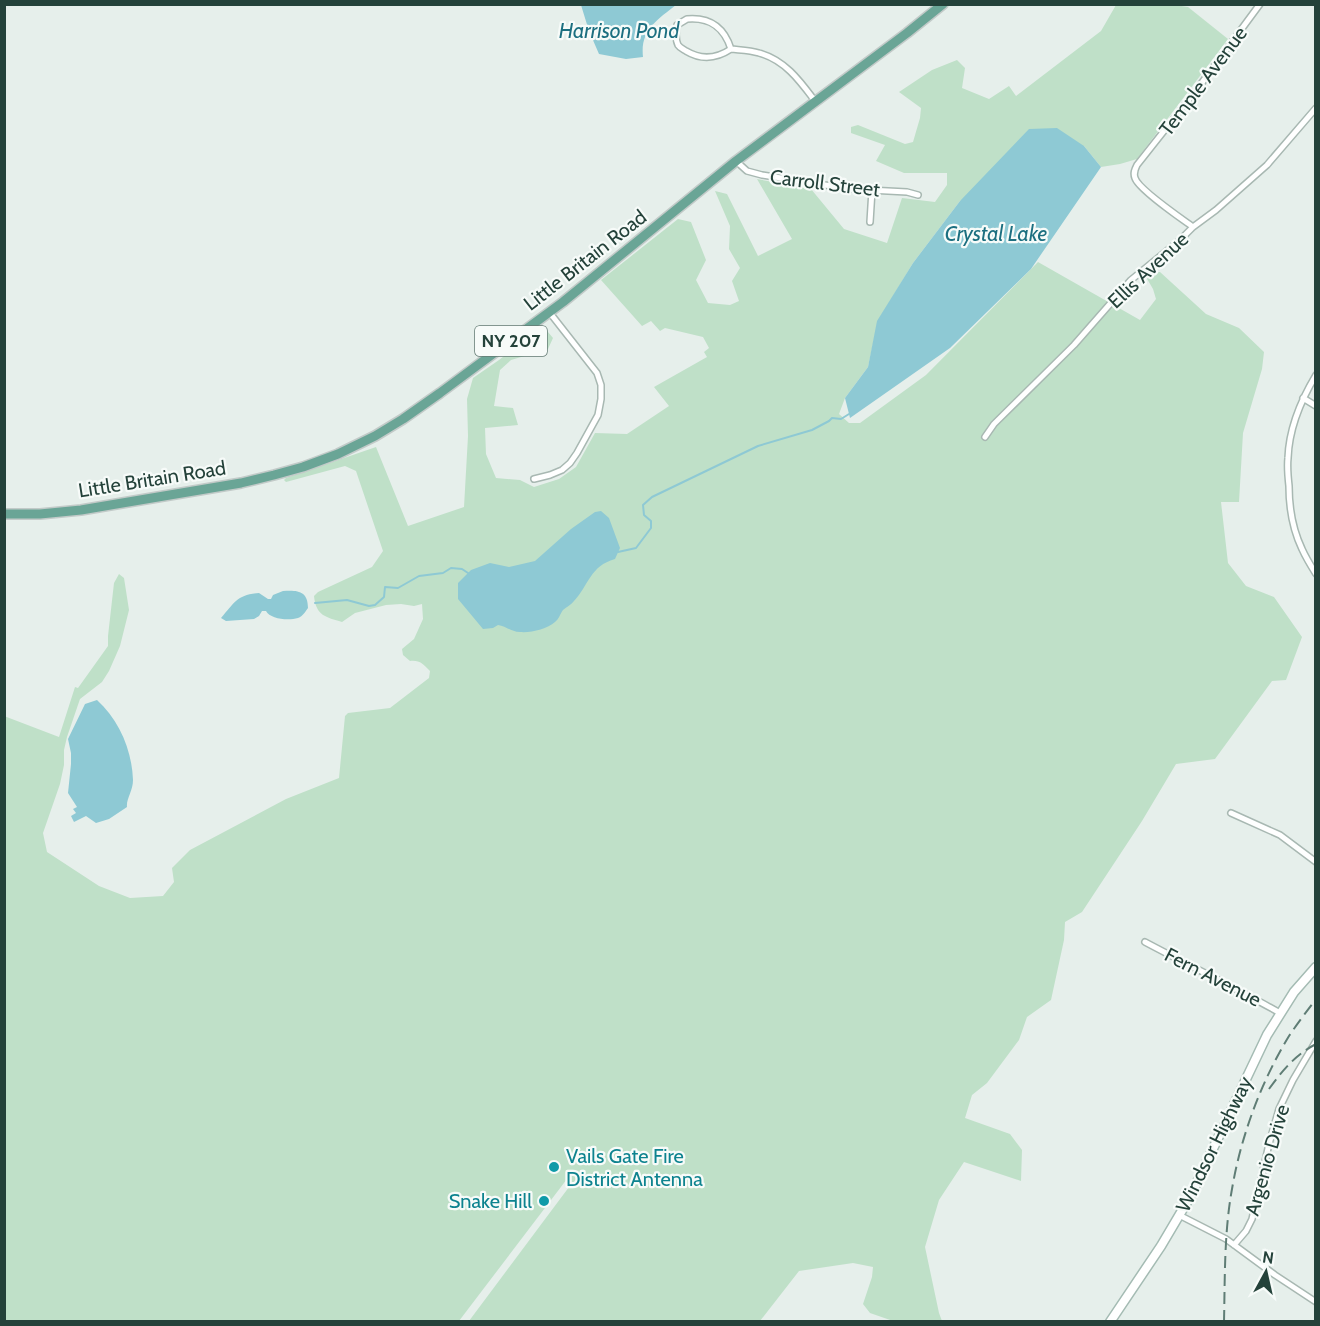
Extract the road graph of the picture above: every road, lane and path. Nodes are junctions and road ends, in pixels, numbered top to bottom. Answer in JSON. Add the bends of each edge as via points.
{"nodes":[{"id":1,"x":943,"y":4,"type":"edge"},
{"id":2,"x":1260,"y":4,"type":"edge"},
{"id":3,"x":731,"y":49,"type":"junction"},
{"id":4,"x":815,"y":101,"type":"junction"},
{"id":5,"x":1316,"y":108,"type":"edge"},
{"id":6,"x":736,"y":161,"type":"junction"},
{"id":7,"x":872,"y":190,"type":"junction"},
{"id":8,"x":918,"y":195,"type":"dead end"},
{"id":9,"x":870,"y":222,"type":"dead end"},
{"id":10,"x":1193,"y":227,"type":"junction"},
{"id":11,"x":550,"y":313,"type":"junction"},
{"id":12,"x":1316,"y":375,"type":"edge"},
{"id":13,"x":1303,"y":398,"type":"junction"},
{"id":14,"x":1316,"y":406,"type":"edge"},
{"id":15,"x":985,"y":437,"type":"dead end"},
{"id":16,"x":534,"y":479,"type":"dead end"},
{"id":17,"x":4,"y":514,"type":"edge"},
{"id":18,"x":1316,"y":574,"type":"edge"},
{"id":19,"x":1231,"y":813,"type":"dead end"},
{"id":20,"x":1316,"y":862,"type":"edge"},
{"id":21,"x":1145,"y":942,"type":"dead end"},
{"id":22,"x":1316,"y":967,"type":"edge"},
{"id":23,"x":1280,"y":1013,"type":"junction"},
{"id":24,"x":1316,"y":1041,"type":"edge"},
{"id":25,"x":1179,"y":1215,"type":"junction"},
{"id":26,"x":1234,"y":1245,"type":"junction"},
{"id":27,"x":1316,"y":1302,"type":"edge"},
{"id":28,"x":1110,"y":1322,"type":"edge"}],
"edges":[{"from":1,"to":4,"type":"main road","name":"Little Britain Road","number":"NY 207"},
{"from":2,"to":10,"type":"street","name":"Temple Avenue","via":[[1135,171],[1137,183]]},
{"from":3,"to":3,"type":"street","via":[[715,57],[698,57],[679,47],[677,25],[687,19],[708,21],[724,32]]},
{"from":3,"to":4,"type":"street","via":[[758,52],[786,66]]},
{"from":4,"to":6,"type":"main road","name":"Little Britain Road","number":"NY 207"},
{"from":5,"to":10,"type":"street","name":"Ellis Avenue","via":[[1267,165]]},
{"from":6,"to":7,"type":"street","name":"Carroll Street","via":[[747,171],[762,175]]},
{"from":6,"to":11,"type":"main road","name":"Little Britain Road","number":"NY 207"},
{"from":7,"to":8,"type":"street","name":"Carroll Street"},
{"from":7,"to":9,"type":"street"},
{"from":10,"to":15,"type":"street","name":"Ellis Avenue","via":[[1131,280]]},
{"from":11,"to":16,"type":"street","via":[[597,373],[602,399],[598,415],[570,463],[562,470]]},
{"from":11,"to":17,"type":"main road","name":"Little Britain Road","number":"NY 207","via":[[403,419],[338,454],[303,467],[241,483],[114,505]]},
{"from":12,"to":13,"type":"street"},
{"from":13,"to":14,"type":"street"},
{"from":13,"to":18,"type":"street","via":[[1291,435],[1289,497],[1301,548]]},
{"from":19,"to":20,"type":"street","via":[[1280,835]]},
{"from":21,"to":23,"type":"street","name":"Fern Avenue"},
{"from":22,"to":23,"type":"main road","name":"Windsor Highway"},
{"from":23,"to":25,"type":"main road","name":"Windsor Highway"},
{"from":24,"to":26,"type":"street","name":"Argenio Drive","via":[[1280,1109],[1252,1219]]},
{"from":25,"to":26,"type":"street"},
{"from":25,"to":28,"type":"main road","name":"Windsor Highway"},
{"from":26,"to":27,"type":"street"}]}
